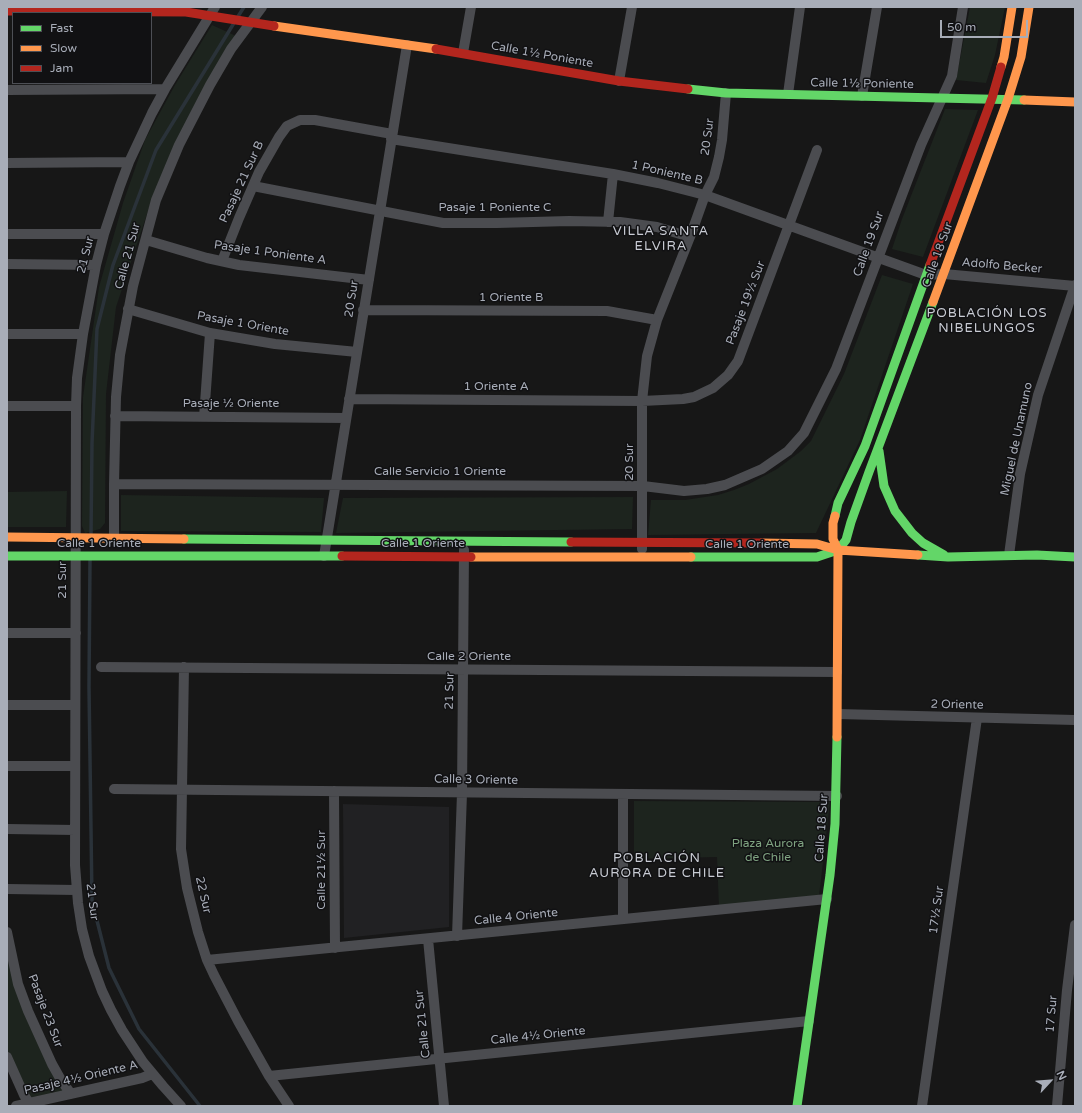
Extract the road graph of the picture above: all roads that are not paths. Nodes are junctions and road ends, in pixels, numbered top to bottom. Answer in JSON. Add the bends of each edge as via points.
{"nodes":[{"id":1,"x":262,"y":7,"type":"edge"},
{"id":2,"x":471,"y":7,"type":"edge"},
{"id":3,"x":632,"y":7,"type":"edge"},
{"id":4,"x":800,"y":7,"type":"edge"},
{"id":5,"x":877,"y":7,"type":"edge"},
{"id":6,"x":963,"y":7,"type":"edge"},
{"id":7,"x":1012,"y":7,"type":"edge"},
{"id":8,"x":1029,"y":7,"type":"edge"},
{"id":9,"x":88,"y":10,"type":"edge"},
{"id":10,"x":187,"y":10,"type":"edge"},
{"id":11,"x":7,"y":11,"type":"edge"},
{"id":12,"x":215,"y":13,"type":"edge"},
{"id":13,"x":246,"y":22,"type":"junction"},
{"id":14,"x":407,"y":45,"type":"junction"},
{"id":15,"x":464,"y":53,"type":"junction"},
{"id":16,"x":619,"y":82,"type":"junction"},
{"id":17,"x":165,"y":89,"type":"junction"},
{"id":18,"x":7,"y":90,"type":"edge"},
{"id":19,"x":726,"y":93,"type":"junction"},
{"id":20,"x":788,"y":94,"type":"junction"},
{"id":21,"x":862,"y":96,"type":"junction"},
{"id":22,"x":942,"y":97,"type":"junction"},
{"id":23,"x":992,"y":98,"type":"junction"},
{"id":24,"x":1008,"y":99,"type":"junction"},
{"id":25,"x":1075,"y":102,"type":"edge"},
{"id":26,"x":392,"y":136,"type":"junction"},
{"id":27,"x":279,"y":137,"type":"joint"},
{"id":28,"x":817,"y":150,"type":"dead end"},
{"id":29,"x":129,"y":162,"type":"junction"},
{"id":30,"x":7,"y":163,"type":"edge"},
{"id":31,"x":612,"y":174,"type":"junction"},
{"id":32,"x":253,"y":186,"type":"junction"},
{"id":33,"x":705,"y":195,"type":"junction"},
{"id":34,"x":380,"y":211,"type":"junction"},
{"id":35,"x":608,"y":222,"type":"junction"},
{"id":36,"x":789,"y":225,"type":"junction"},
{"id":37,"x":7,"y":234,"type":"edge"},
{"id":38,"x":104,"y":234,"type":"junction"},
{"id":39,"x":690,"y":238,"type":"junction"},
{"id":40,"x":146,"y":240,"type":"junction"},
{"id":41,"x":878,"y":258,"type":"junction"},
{"id":42,"x":222,"y":261,"type":"junction"},
{"id":43,"x":7,"y":264,"type":"edge"},
{"id":44,"x":96,"y":265,"type":"junction"},
{"id":45,"x":944,"y":274,"type":"junction"},
{"id":46,"x":926,"y":275,"type":"junction"},
{"id":47,"x":368,"y":280,"type":"junction"},
{"id":48,"x":1075,"y":286,"type":"edge"},
{"id":49,"x":128,"y":309,"type":"junction"},
{"id":50,"x":364,"y":310,"type":"junction"},
{"id":51,"x":657,"y":320,"type":"junction"},
{"id":52,"x":210,"y":333,"type":"junction"},
{"id":53,"x":7,"y":334,"type":"edge"},
{"id":54,"x":83,"y":334,"type":"junction"},
{"id":55,"x":357,"y":352,"type":"junction"},
{"id":56,"x":349,"y":399,"type":"junction"},
{"id":57,"x":642,"y":401,"type":"junction"},
{"id":58,"x":7,"y":406,"type":"edge"},
{"id":59,"x":76,"y":406,"type":"junction"},
{"id":60,"x":115,"y":416,"type":"junction"},
{"id":61,"x":204,"y":417,"type":"junction"},
{"id":62,"x":346,"y":418,"type":"junction"},
{"id":63,"x":879,"y":445,"type":"junction"},
{"id":64,"x":762,"y":469,"type":"joint"},
{"id":65,"x":114,"y":484,"type":"junction"},
{"id":66,"x":335,"y":485,"type":"junction"},
{"id":67,"x":643,"y":486,"type":"junction"},
{"id":68,"x":7,"y":537,"type":"edge"},
{"id":69,"x":81,"y":538,"type":"junction"},
{"id":70,"x":114,"y":538,"type":"junction"},
{"id":71,"x":326,"y":541,"type":"junction"},
{"id":72,"x":465,"y":541,"type":"junction"},
{"id":73,"x":642,"y":542,"type":"junction"},
{"id":74,"x":838,"y":550,"type":"junction"},
{"id":75,"x":1009,"y":555,"type":"junction"},
{"id":76,"x":7,"y":556,"type":"edge"},
{"id":77,"x":86,"y":556,"type":"junction"},
{"id":78,"x":324,"y":556,"type":"junction"},
{"id":79,"x":464,"y":556,"type":"junction"},
{"id":80,"x":642,"y":557,"type":"junction"},
{"id":81,"x":948,"y":557,"type":"junction"},
{"id":82,"x":1075,"y":557,"type":"edge"},
{"id":83,"x":7,"y":633,"type":"edge"},
{"id":84,"x":76,"y":633,"type":"junction"},
{"id":85,"x":101,"y":667,"type":"dead end"},
{"id":86,"x":184,"y":667,"type":"junction"},
{"id":87,"x":463,"y":670,"type":"junction"},
{"id":88,"x":837,"y":672,"type":"junction"},
{"id":89,"x":7,"y":705,"type":"edge"},
{"id":90,"x":75,"y":705,"type":"junction"},
{"id":91,"x":838,"y":714,"type":"junction"},
{"id":92,"x":977,"y":718,"type":"junction"},
{"id":93,"x":1075,"y":720,"type":"edge"},
{"id":94,"x":7,"y":766,"type":"edge"},
{"id":95,"x":75,"y":766,"type":"junction"},
{"id":96,"x":114,"y":789,"type":"dead end"},
{"id":97,"x":182,"y":790,"type":"junction"},
{"id":98,"x":334,"y":791,"type":"junction"},
{"id":99,"x":462,"y":792,"type":"junction"},
{"id":100,"x":623,"y":794,"type":"junction"},
{"id":101,"x":837,"y":796,"type":"junction"},
{"id":102,"x":7,"y":829,"type":"edge"},
{"id":103,"x":75,"y":830,"type":"junction"},
{"id":104,"x":7,"y":889,"type":"edge"},
{"id":105,"x":76,"y":890,"type":"junction"},
{"id":106,"x":827,"y":899,"type":"junction"},
{"id":107,"x":624,"y":919,"type":"junction"},
{"id":108,"x":1075,"y":924,"type":"edge"},
{"id":109,"x":7,"y":932,"type":"edge"},
{"id":110,"x":457,"y":936,"type":"junction"},
{"id":111,"x":428,"y":939,"type":"junction"},
{"id":112,"x":335,"y":948,"type":"junction"},
{"id":113,"x":207,"y":960,"type":"junction"},
{"id":114,"x":1071,"y":990,"type":"edge"},
{"id":115,"x":809,"y":1021,"type":"junction"},
{"id":116,"x":7,"y":1057,"type":"edge"},
{"id":117,"x":440,"y":1059,"type":"junction"},
{"id":118,"x":152,"y":1074,"type":"junction"},
{"id":119,"x":269,"y":1076,"type":"junction"},
{"id":120,"x":71,"y":1094,"type":"junction"},
{"id":121,"x":29,"y":1103,"type":"junction"},
{"id":122,"x":16,"y":1106,"type":"edge"},
{"id":123,"x":182,"y":1106,"type":"edge"},
{"id":124,"x":289,"y":1106,"type":"edge"},
{"id":125,"x":444,"y":1106,"type":"edge"},
{"id":126,"x":797,"y":1106,"type":"edge"},
{"id":127,"x":922,"y":1106,"type":"edge"},
{"id":128,"x":1057,"y":1106,"type":"edge"}],
"edges":[{"from":1,"to":13,"type":"street","name":"Calle 21 Sur"},
{"from":2,"to":15,"type":"street"},
{"from":3,"to":16,"type":"street"},
{"from":4,"to":20,"type":"street"},
{"from":5,"to":21,"type":"street"},
{"from":6,"to":22,"type":"street","name":"Calle 19 Sur","via":[[954,68]]},
{"from":7,"to":23,"type":"street","name":"Calle 18 Sur","via":[[1004,57]]},
{"from":8,"to":24,"type":"street","name":"Calle 18 Sur","via":[[1020,57]]},
{"from":9,"to":10,"type":"street","name":"Calle 1½ Poniente"},
{"from":9,"to":11,"type":"street","name":"Calle 1½ Poniente"},
{"from":10,"to":12,"type":"street","name":"Calle 1½ Poniente"},
{"from":12,"to":13,"type":"street","name":"Calle 1½ Poniente"},
{"from":12,"to":17,"type":"street","name":"21 Sur"},
{"from":13,"to":14,"type":"street","name":"Calle 1½ Poniente"},
{"from":13,"to":40,"type":"street","name":"Calle 21 Sur","via":[[179,145],[156,200]]},
{"from":14,"to":15,"type":"street","name":"Calle 1½ Poniente"},
{"from":14,"to":26,"type":"street","name":"20 Sur"},
{"from":15,"to":16,"type":"street","name":"Calle 1½ Poniente"},
{"from":16,"to":19,"type":"street","name":"Calle 1½ Poniente"},
{"from":17,"to":18,"type":"street"},
{"from":17,"to":29,"type":"street","name":"21 Sur"},
{"from":19,"to":20,"type":"street","name":"Calle 1½ Poniente"},
{"from":19,"to":33,"type":"street","name":"20 Sur","via":[[719,156],[714,177]]},
{"from":20,"to":21,"type":"street","name":"Calle 1½ Poniente"},
{"from":21,"to":22,"type":"street","name":"Calle 1½ Poniente"},
{"from":22,"to":23,"type":"street","name":"Calle 1½ Poniente"},
{"from":22,"to":41,"type":"street","name":"Calle 19 Sur"},
{"from":23,"to":24,"type":"street","name":"Calle 1½ Poniente"},
{"from":23,"to":46,"type":"street","name":"Calle 18 Sur"},
{"from":24,"to":25,"type":"street","name":"Calle 1½ Poniente"},
{"from":24,"to":45,"type":"street","name":"Calle 18 Sur"},
{"from":26,"to":27,"type":"street","name":"1 Poniente B","via":[[307,119],[288,126]]},
{"from":26,"to":31,"type":"street","name":"1 Poniente B"},
{"from":26,"to":34,"type":"street","name":"20 Sur"},
{"from":27,"to":32,"type":"street","name":"Pasaje 21 Sur B"},
{"from":28,"to":36,"type":"street","name":"Pasaje 19½ Sur"},
{"from":29,"to":30,"type":"street"},
{"from":29,"to":38,"type":"street","name":"21 Sur"},
{"from":31,"to":33,"type":"street","name":"1 Poniente B"},
{"from":31,"to":35,"type":"street"},
{"from":32,"to":34,"type":"street","name":"Pasaje 1 Poniente C"},
{"from":32,"to":42,"type":"street","name":"Pasaje 21 Sur B"},
{"from":33,"to":36,"type":"street","name":"1 Poniente B"},
{"from":33,"to":39,"type":"street","name":"20 Sur"},
{"from":34,"to":35,"type":"street","name":"Pasaje 1 Poniente C","via":[[443,222]]},
{"from":34,"to":47,"type":"street","name":"20 Sur"},
{"from":35,"to":39,"type":"street","name":"Pasaje 1 Poniente C","via":[[647,225]]},
{"from":36,"to":41,"type":"street","name":"1 Poniente B"},
{"from":36,"to":57,"type":"street","name":"Pasaje 19½ Sur","via":[[742,352],[728,376],[713,388],[694,397]]},
{"from":37,"to":38,"type":"street"},
{"from":38,"to":44,"type":"street","name":"21 Sur"},
{"from":39,"to":51,"type":"street","name":"20 Sur"},
{"from":40,"to":42,"type":"street","name":"Pasaje 1 Poniente A"},
{"from":40,"to":49,"type":"street","name":"Calle 21 Sur"},
{"from":41,"to":46,"type":"street","name":"1 Poniente B"},
{"from":41,"to":64,"type":"street","name":"Calle 19 Sur","via":[[836,369],[804,433],[788,451]]},
{"from":42,"to":47,"type":"street","name":"Pasaje 1 Poniente A"},
{"from":43,"to":44,"type":"street"},
{"from":44,"to":54,"type":"street","name":"21 Sur"},
{"from":45,"to":46,"type":"street","name":"Adolfo Becker"},
{"from":45,"to":48,"type":"street","name":"Adolfo Becker"},
{"from":45,"to":63,"type":"street","name":"Calle 18 Sur"},
{"from":46,"to":74,"type":"street","name":"Calle 18 Sur","via":[[865,446],[838,503],[833,523],[833,539]]},
{"from":47,"to":50,"type":"street","name":"20 Sur"},
{"from":48,"to":75,"type":"street","name":"Miguel de Unamuno","via":[[1038,395],[1020,474]]},
{"from":49,"to":52,"type":"street","name":"Pasaje 1 Oriente"},
{"from":49,"to":60,"type":"street","name":"Calle 21 Sur","via":[[120,355]]},
{"from":50,"to":51,"type":"street","name":"1 Oriente B","via":[[606,311]]},
{"from":50,"to":55,"type":"street","name":"20 Sur"},
{"from":51,"to":57,"type":"street","name":"20 Sur","via":[[647,356]]},
{"from":52,"to":55,"type":"street","name":"Pasaje 1 Oriente","via":[[275,344]]},
{"from":52,"to":61,"type":"street"},
{"from":53,"to":54,"type":"street"},
{"from":54,"to":59,"type":"street","name":"21 Sur"},
{"from":55,"to":56,"type":"street","name":"20 Sur"},
{"from":56,"to":57,"type":"street","name":"1 Oriente A"},
{"from":56,"to":62,"type":"street","name":"20 Sur"},
{"from":57,"to":67,"type":"street","name":"20 Sur"},
{"from":58,"to":59,"type":"street"},
{"from":59,"to":69,"type":"street","name":"21 Sur"},
{"from":60,"to":61,"type":"street","name":"Pasaje ½ Oriente"},
{"from":60,"to":65,"type":"street","name":"Calle 21 Sur"},
{"from":61,"to":62,"type":"street","name":"Pasaje ½ Oriente"},
{"from":62,"to":66,"type":"street","name":"20 Sur"},
{"from":63,"to":74,"type":"street","name":"Calle 18 Sur","via":[[846,540]]},
{"from":63,"to":81,"type":"street","via":[[881,472],[895,511],[923,543]]},
{"from":64,"to":67,"type":"street","name":"Calle Servicio 1 Oriente","via":[[725,485],[707,489],[684,491]]},
{"from":65,"to":66,"type":"street","name":"Calle Servicio 1 Oriente"},
{"from":65,"to":70,"type":"street","name":"Calle 21 Sur"},
{"from":66,"to":67,"type":"street","name":"Calle Servicio 1 Oriente"},
{"from":66,"to":71,"type":"street","name":"20 Sur"},
{"from":67,"to":73,"type":"street","name":"20 Sur"},
{"from":68,"to":69,"type":"street","name":"Calle 1 Oriente"},
{"from":69,"to":70,"type":"street","name":"Calle 1 Oriente"},
{"from":69,"to":77,"type":"street","name":"21 Sur"},
{"from":70,"to":71,"type":"street","name":"Calle 1 Oriente"},
{"from":71,"to":72,"type":"street","name":"Calle 1 Oriente"},
{"from":71,"to":78,"type":"street","name":"20 Sur"},
{"from":72,"to":73,"type":"street","name":"Calle 1 Oriente"},
{"from":72,"to":79,"type":"street","name":"21 Sur"},
{"from":73,"to":74,"type":"street","name":"Calle 1 Oriente","via":[[777,542],[817,544]]},
{"from":73,"to":80,"type":"street","name":"20 Sur"},
{"from":74,"to":80,"type":"street","name":"Calle 1 Oriente","via":[[817,557]]},
{"from":74,"to":81,"type":"street","name":"Calle 1 Oriente"},
{"from":74,"to":88,"type":"street","name":"Calle 18 Sur"},
{"from":75,"to":81,"type":"street","name":"Calle 1 Oriente"},
{"from":75,"to":82,"type":"street","name":"Calle 1 Oriente"},
{"from":76,"to":77,"type":"street","name":"Calle 1 Oriente"},
{"from":77,"to":78,"type":"street","name":"Calle 1 Oriente"},
{"from":77,"to":84,"type":"street","name":"21 Sur"},
{"from":78,"to":79,"type":"street","name":"Calle 1 Oriente"},
{"from":79,"to":80,"type":"street","name":"Calle 1 Oriente"},
{"from":79,"to":87,"type":"street","name":"21 Sur"},
{"from":83,"to":84,"type":"street"},
{"from":84,"to":90,"type":"street","name":"21 Sur"},
{"from":85,"to":86,"type":"street","name":"Calle 2 Oriente"},
{"from":86,"to":87,"type":"street","name":"Calle 2 Oriente"},
{"from":86,"to":97,"type":"street","name":"22 Sur"},
{"from":87,"to":88,"type":"street","name":"Calle 2 Oriente"},
{"from":87,"to":99,"type":"street","name":"21 Sur"},
{"from":88,"to":91,"type":"street","name":"Calle 18 Sur"},
{"from":89,"to":90,"type":"street"},
{"from":90,"to":95,"type":"street","name":"21 Sur"},
{"from":91,"to":92,"type":"street","name":"2 Oriente"},
{"from":91,"to":101,"type":"street","name":"Calle 18 Sur"},
{"from":92,"to":93,"type":"street","name":"2 Oriente"},
{"from":92,"to":127,"type":"street","name":"17½ Sur"},
{"from":94,"to":95,"type":"street"},
{"from":95,"to":103,"type":"street","name":"21 Sur"},
{"from":96,"to":97,"type":"street","name":"Calle 3 Oriente"},
{"from":97,"to":98,"type":"street","name":"Calle 3 Oriente"},
{"from":97,"to":113,"type":"street","name":"22 Sur","via":[[184,873]]},
{"from":98,"to":99,"type":"street","name":"Calle 3 Oriente"},
{"from":98,"to":112,"type":"street","name":"Calle 21½ Sur"},
{"from":99,"to":100,"type":"street","name":"Calle 3 Oriente"},
{"from":99,"to":110,"type":"street"},
{"from":100,"to":101,"type":"street","name":"Calle 3 Oriente"},
{"from":100,"to":107,"type":"street"},
{"from":101,"to":106,"type":"street","name":"Calle 18 Sur"},
{"from":102,"to":103,"type":"street"},
{"from":103,"to":105,"type":"street","name":"21 Sur"},
{"from":104,"to":105,"type":"street"},
{"from":105,"to":118,"type":"street","name":"21 Sur","via":[[82,929],[102,991],[122,1030]]},
{"from":106,"to":107,"type":"street","name":"Calle 4 Oriente"},
{"from":106,"to":115,"type":"street","name":"Calle 18 Sur"},
{"from":107,"to":110,"type":"street","name":"Calle 4 Oriente"},
{"from":108,"to":114,"type":"street","name":"17 Sur"},
{"from":109,"to":120,"type":"street","name":"Pasaje 23 Sur","via":[[18,984],[28,1011],[52,1064]]},
{"from":110,"to":111,"type":"street","name":"Calle 4 Oriente"},
{"from":111,"to":112,"type":"street","name":"Calle 4 Oriente"},
{"from":111,"to":117,"type":"street","name":"Calle 21 Sur"},
{"from":112,"to":113,"type":"street","name":"Calle 4 Oriente"},
{"from":113,"to":119,"type":"street","name":"22 Sur","via":[[229,1006]]},
{"from":114,"to":128,"type":"street","name":"17 Sur"},
{"from":115,"to":117,"type":"street","name":"Calle 4½ Oriente"},
{"from":115,"to":126,"type":"street","name":"Calle 18 Sur"},
{"from":116,"to":121,"type":"street"},
{"from":117,"to":119,"type":"street","name":"Calle 4½ Oriente"},
{"from":117,"to":125,"type":"street","name":"Calle 21 Sur"},
{"from":118,"to":120,"type":"street","name":"Pasaje 4½ Oriente A"},
{"from":118,"to":123,"type":"street","name":"21 Sur"},
{"from":119,"to":124,"type":"street","name":"22 Sur"},
{"from":120,"to":121,"type":"street","name":"Pasaje 4½ Oriente A"},
{"from":121,"to":122,"type":"street","name":"Pasaje 4½ Oriente A"}]}
